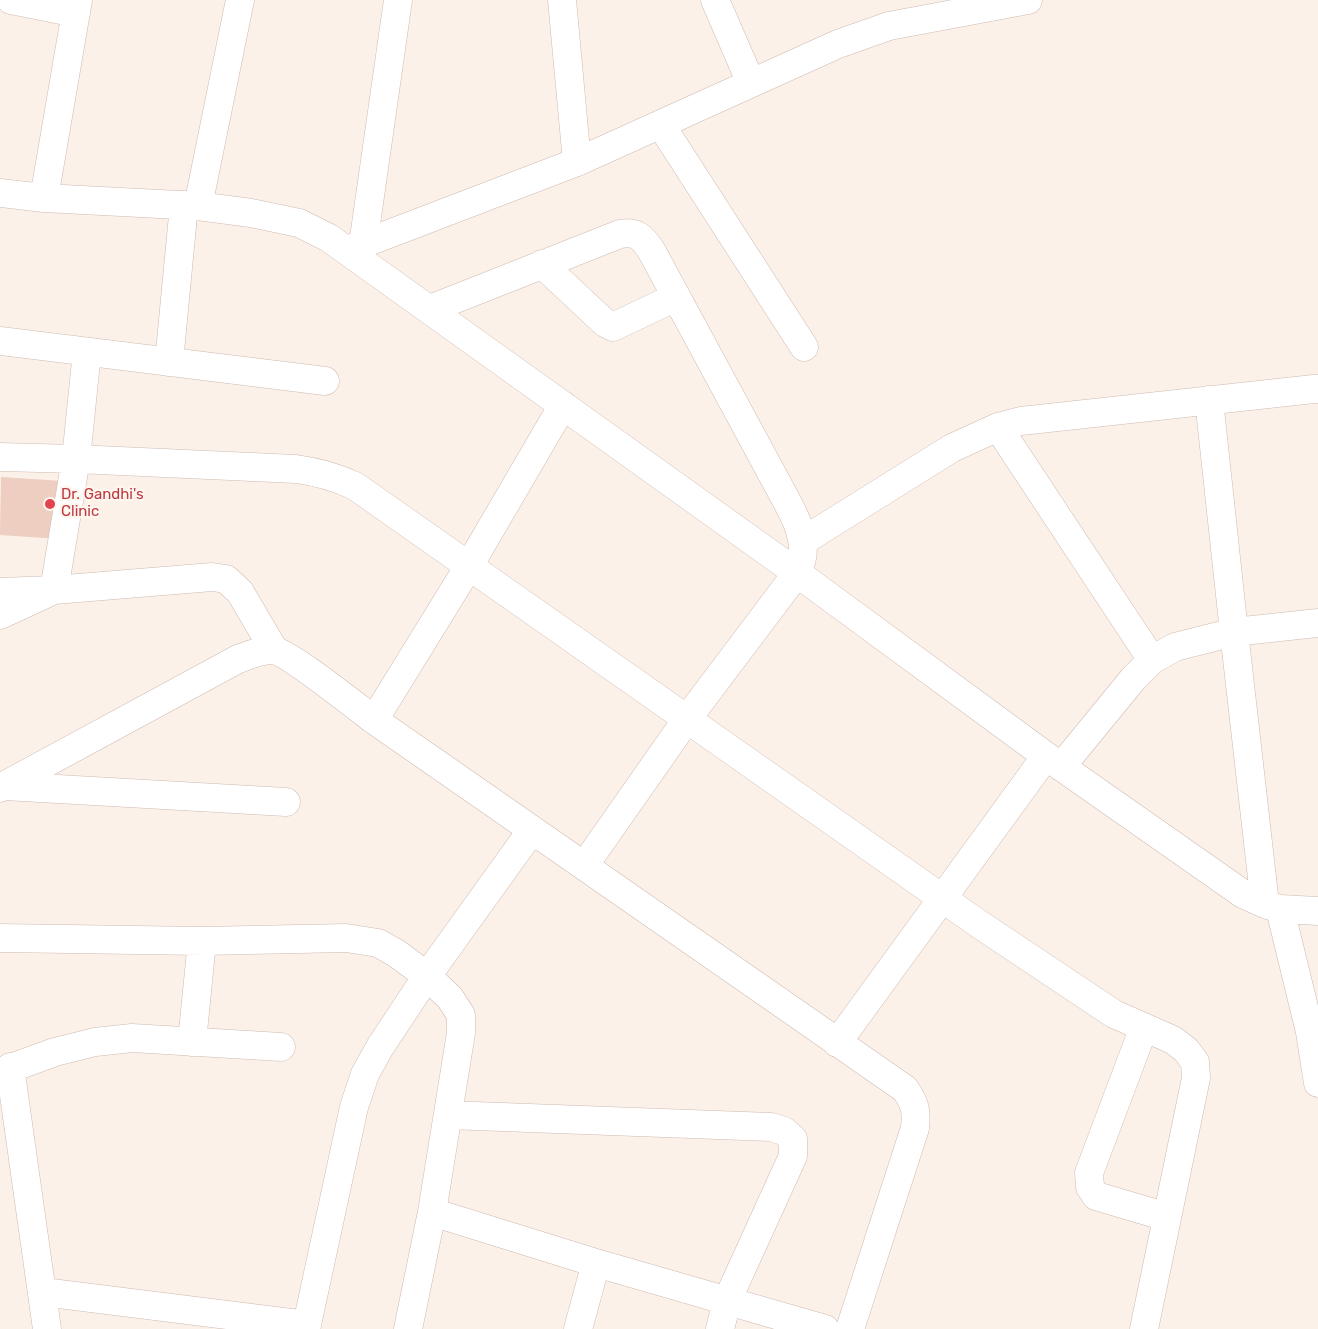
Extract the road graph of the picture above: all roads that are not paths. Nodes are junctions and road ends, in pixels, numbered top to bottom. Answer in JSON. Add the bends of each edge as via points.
{"nodes":[{"id":1,"x":11,"y":0,"type":"edge"},
{"id":2,"x":240,"y":0,"type":"edge"},
{"id":3,"x":398,"y":0,"type":"edge"},
{"id":4,"x":562,"y":0,"type":"edge"},
{"id":5,"x":715,"y":0,"type":"edge"},
{"id":6,"x":1028,"y":0,"type":"edge"},
{"id":7,"x":77,"y":6,"type":"edge"},
{"id":8,"x":751,"y":83,"type":"junction"},
{"id":9,"x":661,"y":125,"type":"junction"},
{"id":10,"x":577,"y":162,"type":"junction"},
{"id":11,"x":0,"y":193,"type":"edge"},
{"id":12,"x":44,"y":198,"type":"junction"},
{"id":13,"x":191,"y":206,"type":"junction"},
{"id":14,"x":355,"y":247,"type":"junction"},
{"id":15,"x":542,"y":264,"type":"junction"},
{"id":16,"x":676,"y":297,"type":"junction"},
{"id":17,"x":430,"y":309,"type":"junction"},
{"id":18,"x":0,"y":341,"type":"edge"},
{"id":19,"x":804,"y":347,"type":"dead end"},
{"id":20,"x":87,"y":352,"type":"junction"},
{"id":21,"x":169,"y":362,"type":"junction"},
{"id":22,"x":326,"y":381,"type":"dead end"},
{"id":23,"x":1318,"y":390,"type":"edge"},
{"id":24,"x":1209,"y":400,"type":"junction"},
{"id":25,"x":563,"y":405,"type":"junction"},
{"id":26,"x":998,"y":428,"type":"junction"},
{"id":27,"x":0,"y":457,"type":"edge"},
{"id":28,"x":76,"y":459,"type":"junction"},
{"id":29,"x":803,"y":541,"type":"junction"},
{"id":30,"x":469,"y":566,"type":"junction"},
{"id":31,"x":797,"y":573,"type":"junction"},
{"id":32,"x":54,"y":590,"type":"junction"},
{"id":33,"x":0,"y":592,"type":"edge"},
{"id":34,"x":0,"y":616,"type":"edge"},
{"id":35,"x":1318,"y":623,"type":"edge"},
{"id":36,"x":1234,"y":632,"type":"junction"},
{"id":37,"x":274,"y":650,"type":"junction"},
{"id":38,"x":1152,"y":660,"type":"junction"},
{"id":39,"x":687,"y":719,"type":"junction"},
{"id":40,"x":374,"y":720,"type":"junction"},
{"id":41,"x":1053,"y":761,"type":"junction"},
{"id":42,"x":2,"y":787,"type":"edge"},
{"id":43,"x":286,"y":802,"type":"dead end"},
{"id":44,"x":532,"y":830,"type":"junction"},
{"id":45,"x":584,"y":866,"type":"junction"},
{"id":46,"x":941,"y":898,"type":"junction"},
{"id":47,"x":1273,"y":907,"type":"junction"},
{"id":48,"x":1318,"y":911,"type":"edge"},
{"id":49,"x":0,"y":938,"type":"edge"},
{"id":50,"x":202,"y":941,"type":"junction"},
{"id":51,"x":428,"y":976,"type":"junction"},
{"id":52,"x":1144,"y":1027,"type":"junction"},
{"id":53,"x":1314,"y":1031,"type":"edge"},
{"id":54,"x":192,"y":1042,"type":"junction"},
{"id":55,"x":837,"y":1043,"type":"junction"},
{"id":56,"x":281,"y":1047,"type":"dead end"},
{"id":57,"x":5,"y":1070,"type":"edge"},
{"id":58,"x":1318,"y":1083,"type":"edge"},
{"id":59,"x":448,"y":1115,"type":"junction"},
{"id":60,"x":432,"y":1212,"type":"junction"},
{"id":61,"x":1167,"y":1217,"type":"junction"},
{"id":62,"x":596,"y":1263,"type":"junction"},
{"id":63,"x":43,"y":1292,"type":"junction"},
{"id":64,"x":727,"y":1301,"type":"junction"},
{"id":65,"x":307,"y":1327,"type":"edge"},
{"id":66,"x":47,"y":1329,"type":"edge"},
{"id":67,"x":408,"y":1329,"type":"edge"},
{"id":68,"x":578,"y":1329,"type":"edge"},
{"id":69,"x":720,"y":1329,"type":"edge"},
{"id":70,"x":825,"y":1329,"type":"edge"},
{"id":71,"x":850,"y":1329,"type":"edge"},
{"id":72,"x":1144,"y":1329,"type":"edge"}],
"edges":[{"from":1,"to":7,"type":"street"},
{"from":2,"to":13,"type":"street"},
{"from":3,"to":14,"type":"street"},
{"from":4,"to":10,"type":"street"},
{"from":5,"to":8,"type":"street"},
{"from":6,"to":8,"type":"street","via":[[889,26],[838,44]]},
{"from":7,"to":12,"type":"street"},
{"from":8,"to":9,"type":"street"},
{"from":9,"to":10,"type":"street"},
{"from":9,"to":19,"type":"street"},
{"from":10,"to":14,"type":"street"},
{"from":11,"to":12,"type":"street"},
{"from":12,"to":13,"type":"street"},
{"from":13,"to":14,"type":"street","via":[[251,213],[299,224]]},
{"from":13,"to":21,"type":"street"},
{"from":14,"to":17,"type":"street"},
{"from":15,"to":16,"type":"street","via":[[613,327]]},
{"from":15,"to":16,"type":"street","via":[[629,232],[641,237],[651,250]]},
{"from":15,"to":17,"type":"street"},
{"from":16,"to":29,"type":"street","via":[[778,485]]},
{"from":17,"to":25,"type":"street"},
{"from":18,"to":20,"type":"street"},
{"from":20,"to":21,"type":"street"},
{"from":20,"to":28,"type":"street"},
{"from":21,"to":22,"type":"street"},
{"from":23,"to":24,"type":"street"},
{"from":24,"to":26,"type":"street","via":[[1021,421]]},
{"from":24,"to":36,"type":"street"},
{"from":25,"to":30,"type":"street"},
{"from":25,"to":31,"type":"street"},
{"from":26,"to":29,"type":"street","via":[[952,448]]},
{"from":26,"to":38,"type":"street"},
{"from":27,"to":28,"type":"street"},
{"from":28,"to":30,"type":"street","via":[[319,472],[355,486]]},
{"from":28,"to":32,"type":"street"},
{"from":29,"to":31,"type":"street","via":[[803,557]]},
{"from":30,"to":39,"type":"street"},
{"from":30,"to":40,"type":"street"},
{"from":31,"to":39,"type":"street"},
{"from":31,"to":41,"type":"street"},
{"from":32,"to":33,"type":"street"},
{"from":32,"to":34,"type":"street"},
{"from":32,"to":37,"type":"street","via":[[226,578],[240,592]]},
{"from":35,"to":36,"type":"street"},
{"from":36,"to":38,"type":"street","via":[[1175,647]]},
{"from":36,"to":47,"type":"street"},
{"from":37,"to":40,"type":"street","via":[[295,661]]},
{"from":37,"to":42,"type":"street","via":[[238,659]]},
{"from":38,"to":41,"type":"street"},
{"from":39,"to":45,"type":"street"},
{"from":39,"to":46,"type":"street"},
{"from":40,"to":44,"type":"street"},
{"from":41,"to":46,"type":"street"},
{"from":41,"to":47,"type":"street","via":[[1243,894]]},
{"from":42,"to":43,"type":"street"},
{"from":44,"to":45,"type":"street"},
{"from":44,"to":51,"type":"street"},
{"from":45,"to":55,"type":"street"},
{"from":46,"to":52,"type":"street","via":[[1114,1014]]},
{"from":46,"to":55,"type":"street"},
{"from":47,"to":48,"type":"street"},
{"from":47,"to":53,"type":"street"},
{"from":49,"to":50,"type":"street"},
{"from":50,"to":51,"type":"street","via":[[346,938],[378,943]]},
{"from":50,"to":54,"type":"street"},
{"from":51,"to":59,"type":"street","via":[[450,998],[461,1015]]},
{"from":51,"to":65,"type":"street","via":[[380,1046],[365,1074],[354,1108]]},
{"from":52,"to":61,"type":"street","via":[[1173,1040],[1195,1062],[1196,1078]]},
{"from":52,"to":61,"type":"street","via":[[1088,1173],[1090,1187],[1096,1196]]},
{"from":53,"to":58,"type":"street"},
{"from":54,"to":56,"type":"street"},
{"from":54,"to":57,"type":"street","via":[[132,1038],[95,1042]]},
{"from":55,"to":71,"type":"street","via":[[904,1090],[913,1102],[916,1114],[915,1128]]},
{"from":57,"to":63,"type":"street"},
{"from":59,"to":60,"type":"street"},
{"from":59,"to":64,"type":"street","via":[[770,1127],[784,1131],[793,1139],[793,1156]]},
{"from":60,"to":62,"type":"street"},
{"from":60,"to":67,"type":"street"},
{"from":61,"to":72,"type":"street"},
{"from":62,"to":64,"type":"street"},
{"from":62,"to":68,"type":"street"},
{"from":63,"to":65,"type":"street"},
{"from":63,"to":66,"type":"street"},
{"from":64,"to":69,"type":"street"},
{"from":64,"to":70,"type":"street"}]}
